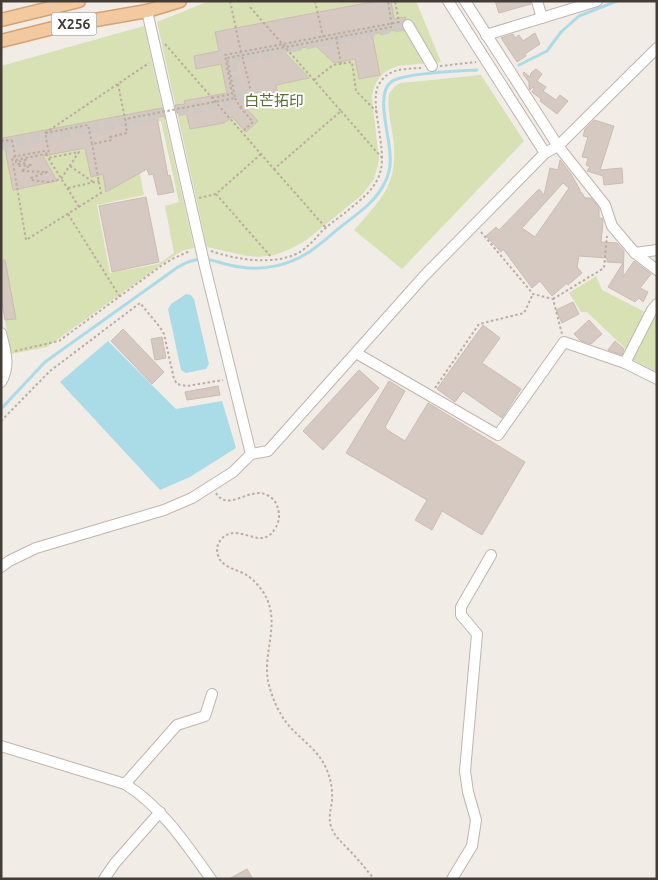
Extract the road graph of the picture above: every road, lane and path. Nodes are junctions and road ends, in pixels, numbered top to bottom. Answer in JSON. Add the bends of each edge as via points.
{"nodes":[{"id":1,"x":79,"y":1,"type":"edge"},
{"id":2,"x":180,"y":1,"type":"edge"},
{"id":3,"x":230,"y":1,"type":"edge"},
{"id":4,"x":315,"y":1,"type":"edge"},
{"id":5,"x":388,"y":1,"type":"edge"},
{"id":6,"x":395,"y":1,"type":"edge"},
{"id":7,"x":448,"y":1,"type":"edge"},
{"id":8,"x":465,"y":1,"type":"edge"},
{"id":9,"x":537,"y":1,"type":"edge"},
{"id":10,"x":596,"y":1,"type":"edge"},
{"id":11,"x":250,"y":7,"type":"dead end"},
{"id":12,"x":146,"y":11,"type":"junction"},
{"id":13,"x":542,"y":18,"type":"junction"},
{"id":14,"x":1,"y":20,"type":"edge"},
{"id":15,"x":408,"y":25,"type":"dead end"},
{"id":16,"x":486,"y":35,"type":"junction"},
{"id":17,"x":323,"y":37,"type":"junction"},
{"id":18,"x":336,"y":37,"type":"junction"},
{"id":19,"x":1,"y":41,"type":"edge"},
{"id":20,"x":162,"y":41,"type":"dead end"},
{"id":21,"x":283,"y":44,"type":"junction"},
{"id":22,"x":657,"y":48,"type":"edge"},
{"id":23,"x":242,"y":53,"type":"junction"},
{"id":24,"x":157,"y":57,"type":"junction"},
{"id":25,"x":486,"y":61,"type":"junction"},
{"id":26,"x":341,"y":64,"type":"junction"},
{"id":27,"x":432,"y":66,"type":"junction"},
{"id":28,"x":314,"y":80,"type":"junction"},
{"id":29,"x":118,"y":84,"type":"junction"},
{"id":30,"x":212,"y":98,"type":"junction"},
{"id":31,"x":235,"y":98,"type":"junction"},
{"id":32,"x":240,"y":107,"type":"junction"},
{"id":33,"x":341,"y":110,"type":"junction"},
{"id":34,"x":377,"y":112,"type":"junction"},
{"id":35,"x":125,"y":119,"type":"junction"},
{"id":36,"x":242,"y":132,"type":"junction"},
{"id":37,"x":46,"y":133,"type":"junction"},
{"id":38,"x":1,"y":141,"type":"edge"},
{"id":39,"x":92,"y":144,"type":"junction"},
{"id":40,"x":558,"y":146,"type":"junction"},
{"id":41,"x":545,"y":153,"type":"junction"},
{"id":42,"x":261,"y":154,"type":"junction"},
{"id":43,"x":48,"y":158,"type":"junction"},
{"id":44,"x":382,"y":158,"type":"junction"},
{"id":45,"x":16,"y":160,"type":"junction"},
{"id":46,"x":70,"y":166,"type":"junction"},
{"id":47,"x":274,"y":169,"type":"junction"},
{"id":48,"x":61,"y":179,"type":"junction"},
{"id":49,"x":99,"y":181,"type":"junction"},
{"id":50,"x":94,"y":182,"type":"junction"},
{"id":51,"x":67,"y":188,"type":"junction"},
{"id":52,"x":216,"y":194,"type":"junction"},
{"id":53,"x":190,"y":200,"type":"junction"},
{"id":54,"x":79,"y":207,"type":"junction"},
{"id":55,"x":68,"y":214,"type":"junction"},
{"id":56,"x":475,"y":224,"type":"junction"},
{"id":57,"x":612,"y":226,"type":"junction"},
{"id":58,"x":326,"y":228,"type":"junction"},
{"id":59,"x":201,"y":249,"type":"junction"},
{"id":60,"x":657,"y":250,"type":"edge"},
{"id":61,"x":635,"y":253,"type":"junction"},
{"id":62,"x":273,"y":258,"type":"junction"},
{"id":63,"x":657,"y":270,"type":"edge"},
{"id":64,"x":533,"y":294,"type":"junction"},
{"id":65,"x":120,"y":297,"type":"junction"},
{"id":66,"x":553,"y":299,"type":"junction"},
{"id":67,"x":655,"y":309,"type":"edge"},
{"id":68,"x":1,"y":333,"type":"edge"},
{"id":69,"x":564,"y":342,"type":"junction"},
{"id":70,"x":5,"y":353,"type":"junction"},
{"id":71,"x":356,"y":353,"type":"junction"},
{"id":72,"x":625,"y":363,"type":"junction"},
{"id":73,"x":233,"y":378,"type":"junction"},
{"id":74,"x":657,"y":379,"type":"edge"},
{"id":75,"x":1,"y":382,"type":"edge"},
{"id":76,"x":430,"y":396,"type":"junction"},
{"id":77,"x":1,"y":421,"type":"edge"},
{"id":78,"x":251,"y":454,"type":"junction"},
{"id":79,"x":218,"y":482,"type":"junction"},
{"id":80,"x":491,"y":555,"type":"dead end"},
{"id":81,"x":1,"y":568,"type":"edge"},
{"id":82,"x":212,"y":694,"type":"dead end"},
{"id":83,"x":1,"y":746,"type":"edge"},
{"id":84,"x":125,"y":784,"type":"junction"},
{"id":85,"x":160,"y":812,"type":"junction"},
{"id":86,"x":104,"y":879,"type":"edge"},
{"id":87,"x":211,"y":879,"type":"edge"},
{"id":88,"x":374,"y":879,"type":"edge"},
{"id":89,"x":452,"y":879,"type":"edge"}],
"edges":[{"from":1,"to":14,"type":"main road","number":"X256"},
{"from":2,"to":12,"type":"main road","number":"X256"},
{"from":3,"to":23,"type":"path"},
{"from":4,"to":17,"type":"path"},
{"from":5,"to":18,"type":"path","bridge":true,"via":[[392,27]]},
{"from":6,"to":17,"type":"path","via":[[399,22]]},
{"from":7,"to":25,"type":"street"},
{"from":8,"to":16,"type":"street"},
{"from":9,"to":13,"type":"street"},
{"from":10,"to":13,"type":"street"},
{"from":11,"to":21,"type":"path"},
{"from":12,"to":19,"type":"main road","number":"X256","via":[[61,26]]},
{"from":12,"to":24,"type":"street"},
{"from":13,"to":16,"type":"street"},
{"from":15,"to":27,"type":"street"},
{"from":16,"to":40,"type":"street"},
{"from":17,"to":21,"type":"path"},
{"from":18,"to":23,"type":"path","bridge":true},
{"from":18,"to":26,"type":"path"},
{"from":20,"to":30,"type":"path"},
{"from":21,"to":23,"type":"path"},
{"from":21,"to":28,"type":"path"},
{"from":22,"to":40,"type":"street"},
{"from":23,"to":30,"type":"path","via":[[224,55],[232,94]]},
{"from":23,"to":31,"type":"path","bridge":true,"via":[[228,58]]},
{"from":23,"to":32,"type":"path","via":[[254,103]]},
{"from":24,"to":29,"type":"path"},
{"from":24,"to":53,"type":"street"},
{"from":25,"to":27,"type":"path"},
{"from":25,"to":41,"type":"street"},
{"from":26,"to":28,"type":"path","via":[[333,65]]},
{"from":26,"to":34,"type":"path","via":[[352,62],[356,91]]},
{"from":27,"to":34,"type":"path","via":[[391,71],[378,87]]},
{"from":28,"to":33,"type":"path"},
{"from":29,"to":35,"type":"path"},
{"from":29,"to":37,"type":"path"},
{"from":30,"to":36,"type":"path"},
{"from":31,"to":32,"type":"path"},
{"from":31,"to":35,"type":"path","bridge":true},
{"from":32,"to":36,"type":"path","via":[[253,122]]},
{"from":33,"to":44,"type":"path"},
{"from":33,"to":47,"type":"path"},
{"from":34,"to":44,"type":"path"},
{"from":35,"to":39,"type":"path","bridge":true,"via":[[127,133]]},
{"from":36,"to":42,"type":"path"},
{"from":37,"to":39,"type":"path","bridge":true,"via":[[88,125]]},
{"from":37,"to":45,"type":"path","bridge":true,"via":[[49,153]]},
{"from":38,"to":45,"type":"path","bridge":true,"via":[[12,140]]},
{"from":39,"to":49,"type":"path"},
{"from":40,"to":41,"type":"street"},
{"from":40,"to":57,"type":"street","via":[[605,205]]},
{"from":41,"to":56,"type":"street"},
{"from":42,"to":47,"type":"path"},
{"from":42,"to":52,"type":"path"},
{"from":43,"to":46,"type":"path","via":[[80,152]]},
{"from":43,"to":48,"type":"path"},
{"from":43,"to":55,"type":"path","via":[[44,151],[12,157],[26,240]]},
{"from":44,"to":58,"type":"path","via":[[378,180],[370,191]]},
{"from":45,"to":48,"type":"path","via":[[26,160],[18,166],[31,165],[21,171],[47,172],[31,180],[48,182]]},
{"from":46,"to":48,"type":"path"},
{"from":46,"to":50,"type":"path"},
{"from":47,"to":58,"type":"path"},
{"from":48,"to":51,"type":"path"},
{"from":49,"to":50,"type":"path"},
{"from":49,"to":54,"type":"path","via":[[101,193]]},
{"from":50,"to":51,"type":"path"},
{"from":51,"to":54,"type":"path"},
{"from":52,"to":53,"type":"path"},
{"from":52,"to":62,"type":"path"},
{"from":53,"to":59,"type":"street"},
{"from":54,"to":55,"type":"path"},
{"from":55,"to":65,"type":"path"},
{"from":56,"to":64,"type":"path"},
{"from":56,"to":71,"type":"street"},
{"from":57,"to":61,"type":"street"},
{"from":57,"to":66,"type":"path","via":[[606,238],[604,268]]},
{"from":58,"to":62,"type":"path","via":[[299,252]]},
{"from":59,"to":62,"type":"path","via":[[242,259]]},
{"from":59,"to":65,"type":"path","via":[[174,258]]},
{"from":59,"to":73,"type":"street"},
{"from":60,"to":61,"type":"street"},
{"from":61,"to":63,"type":"street"},
{"from":64,"to":66,"type":"path"},
{"from":64,"to":76,"type":"path","via":[[524,313],[479,324]]},
{"from":65,"to":70,"type":"path","via":[[59,341]]},
{"from":66,"to":69,"type":"path"},
{"from":67,"to":72,"type":"street"},
{"from":68,"to":70,"type":"street"},
{"from":69,"to":72,"type":"street"},
{"from":69,"to":76,"type":"street","via":[[498,435]]},
{"from":70,"to":75,"type":"street","via":[[6,374]]},
{"from":71,"to":76,"type":"street"},
{"from":71,"to":78,"type":"street","via":[[268,451]]},
{"from":72,"to":74,"type":"street"},
{"from":73,"to":77,"type":"path","via":[[187,386],[177,384],[164,334],[140,303],[50,371]]},
{"from":73,"to":78,"type":"street"},
{"from":78,"to":79,"type":"street"},
{"from":79,"to":81,"type":"street","via":[[164,510],[36,548],[8,560]]},
{"from":79,"to":88,"type":"path","via":[[216,494],[225,501],[250,493],[264,493],[275,501],[280,514],[276,527],[267,536],[253,538],[230,533],[219,542],[218,556],[227,566],[247,575],[267,599],[272,614],[266,662],[272,697],[290,727],[324,764],[331,787],[329,816],[335,835]]},
{"from":80,"to":89,"type":"street","via":[[461,607],[462,615],[477,634],[465,771],[476,820],[472,846]]},
{"from":82,"to":84,"type":"street","via":[[205,716],[177,725]]},
{"from":83,"to":84,"type":"street"},
{"from":84,"to":85,"type":"street"},
{"from":85,"to":86,"type":"street"},
{"from":85,"to":87,"type":"street"}]}
